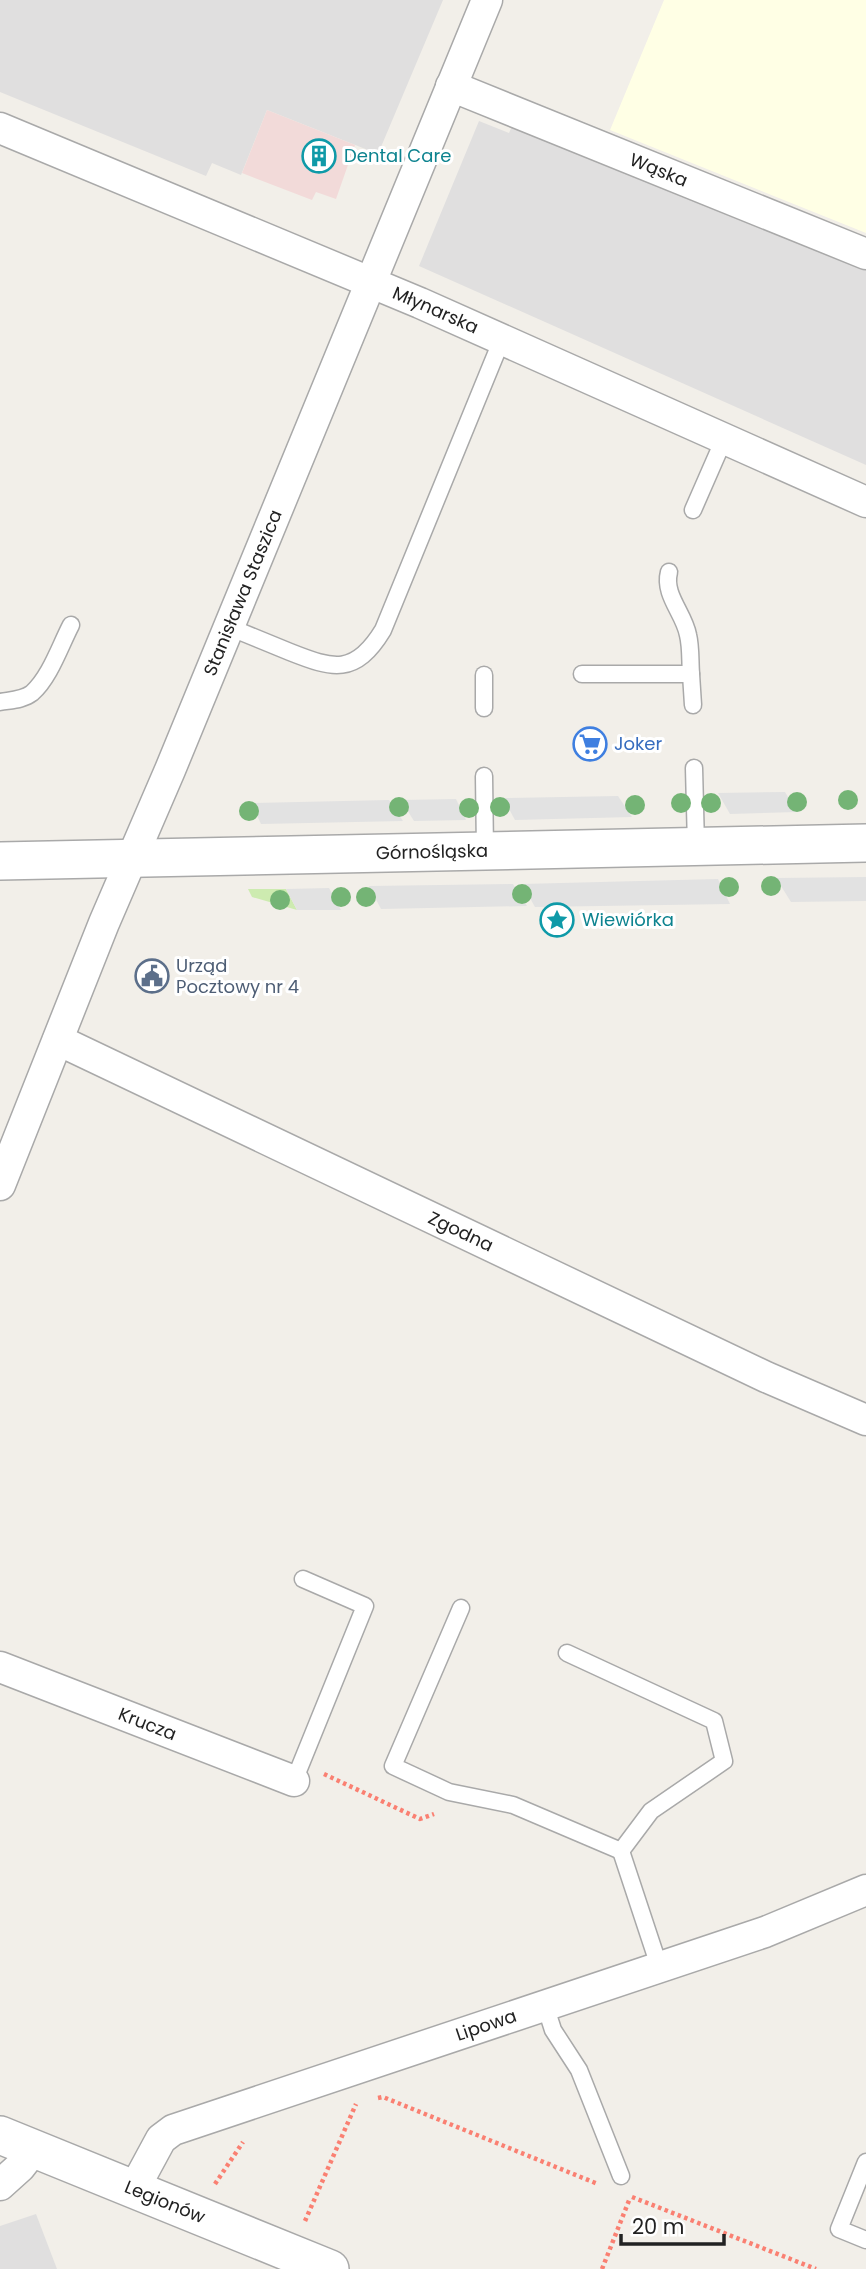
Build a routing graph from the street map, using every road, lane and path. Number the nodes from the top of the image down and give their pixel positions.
1 (487, 0) edge
2 (452, 86) junction
3 (0, 128) edge
4 (866, 254) edge
5 (371, 282) junction
6 (502, 339) junction
7 (724, 439) junction
8 (866, 502) edge
9 (694, 510) dead end
10 (668, 572) dead end
11 (71, 625) dead end
12 (229, 627) junction
13 (582, 674) dead end
14 (691, 674) junction
15 (484, 675) dead end
16 (0, 702) edge
17 (693, 705) dead end
18 (484, 708) dead end
19 (694, 768) dead end
20 (484, 776) dead end
21 (866, 843) edge
22 (696, 846) junction
23 (485, 851) junction
24 (132, 858) junction
25 (0, 861) edge
26 (58, 1040) junction
27 (0, 1185) edge
28 (866, 1420) edge
29 (303, 1579) dead end
30 (461, 1608) dead end
31 (567, 1653) dead end
32 (0, 1667) edge
33 (297, 1772) junction
34 (479, 1798) junction
35 (621, 1850) junction
36 (866, 1890) edge
37 (659, 1966) junction
38 (545, 2005) junction
39 (370, 2100) dead end
40 (346, 2102) dead end
41 (0, 2135) edge
42 (243, 2141) dead end
43 (34, 2149) junction
44 (866, 2162) edge
45 (621, 2176) joint
46 (0, 2185) edge
47 (215, 2185) dead end
48 (605, 2187) dead end
49 (134, 2189) junction
50 (630, 2197) junction
51 (304, 2221) dead end
52 (866, 2240) edge
53 (330, 2269) edge
54 (602, 2269) edge
55 (816, 2269) edge

1 - 2 street, Stanisława Staszica
2 - 4 street, Wąska
2 - 5 street, Stanisława Staszica
3 - 5 street, Młynarska
5 - 6 street, Młynarska
5 - 12 street, Stanisława Staszica
6 - 7 street, Młynarska
6 - 12 lane
7 - 8 street, Młynarska
7 - 9 lane
10 - 14 lane
11 - 16 lane
12 - 24 street, Stanisława Staszica
13 - 14 lane
14 - 17 lane
15 - 18 lane
19 - 22 lane
20 - 23 lane
21 - 22 street, Górnośląska
22 - 23 street, Górnośląska
23 - 24 street, Górnośląska
24 - 25 street, Górnośląska
24 - 26 street, Stanisława Staszica
26 - 27 street, Stanisława Staszica
26 - 28 street, Zgodna
29 - 33 lane
30 - 34 lane
31 - 35 lane
32 - 33 street, Krucza
33 - 34 path
34 - 35 lane
35 - 37 lane
36 - 37 street, Lipowa
37 - 38 street, Lipowa
38 - 45 lane
38 - 49 street, Lipowa
39 - 48 path
40 - 51 path
41 - 43 street, Legionów
42 - 47 path
43 - 46 street
43 - 49 street, Legionów
44 - 52 lane
45 - 50 path
49 - 53 street, Legionów
50 - 54 path
50 - 55 path

